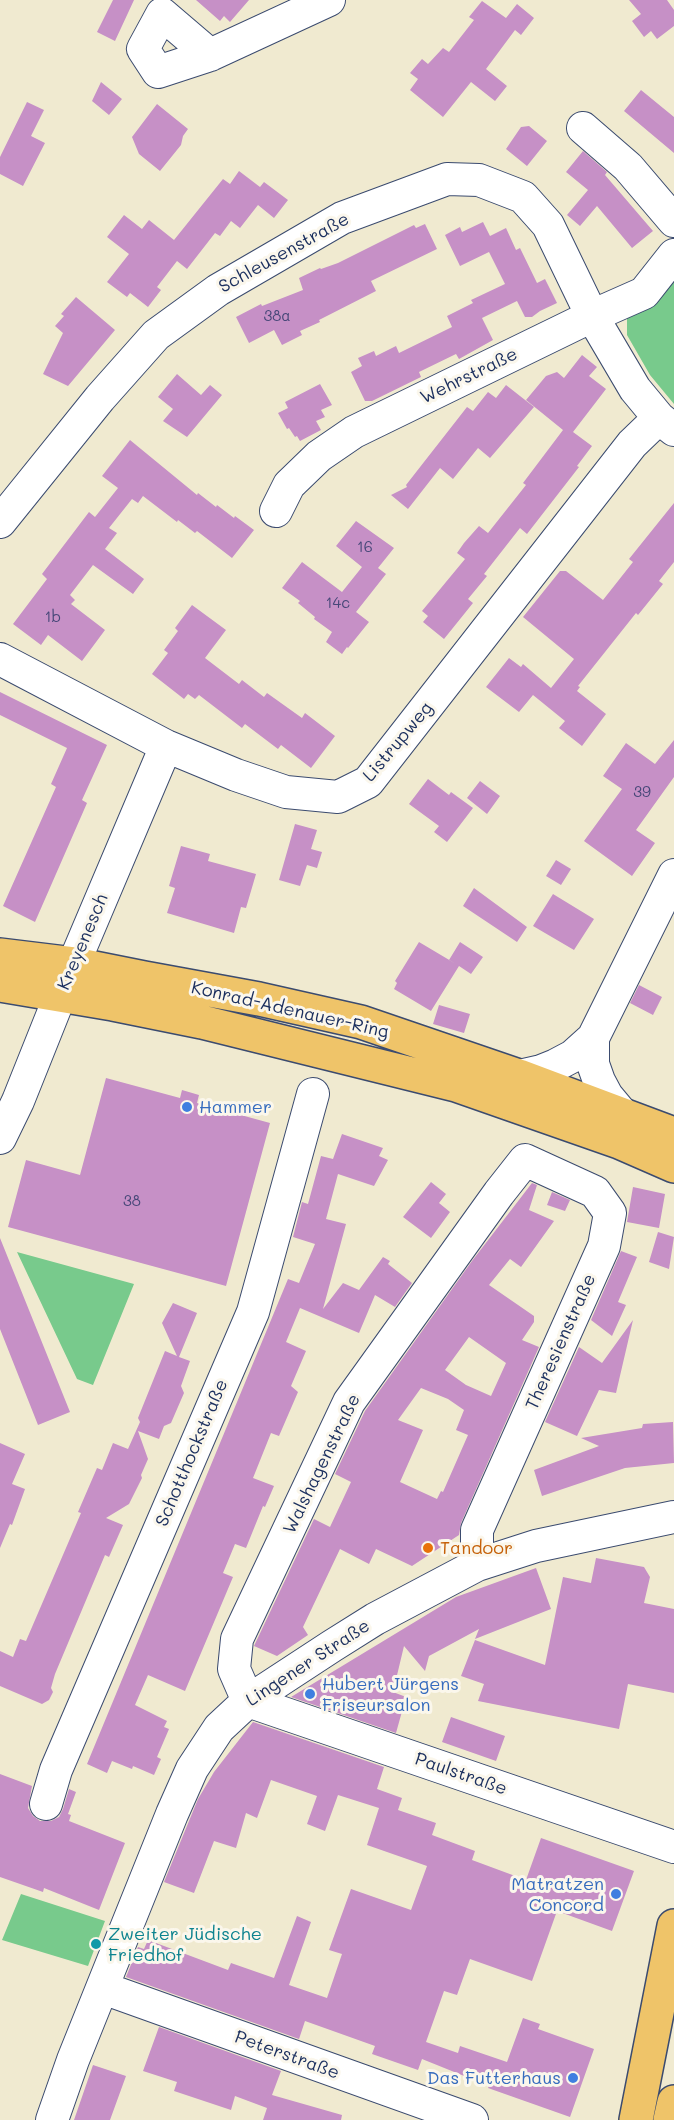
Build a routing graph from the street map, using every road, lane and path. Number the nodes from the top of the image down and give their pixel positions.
1 (328, 0) edge
2 (210, 55) dead end
3 (583, 128) dead end
4 (674, 221) edge
5 (674, 255) edge
6 (592, 316) junction
7 (666, 424) edge
8 (276, 511) dead end
9 (0, 522) edge
10 (0, 659) edge
11 (166, 746) junction
12 (674, 875) edge
13 (0, 954) edge
14 (74, 964) junction
15 (0, 985) edge
16 (60, 996) junction
17 (593, 1038) junction
18 (519, 1076) junction
19 (313, 1094) dead end
20 (622, 1114) junction
21 (674, 1134) edge
22 (0, 1138) edge
23 (525, 1160) joint
24 (674, 1166) edge
25 (672, 1519) edge
26 (477, 1565) junction
27 (248, 1701) junction
28 (46, 1804) dead end
29 (674, 1846) edge
30 (674, 1926) edge
31 (103, 1988) junction
32 (674, 2102) edge
33 (52, 2120) edge
34 (472, 2120) edge
35 (636, 2120) edge
36 (670, 2120) edge

1 - 2 street
3 - 4 street
5 - 6 street, Wehrstraße
6 - 7 street, Schleusenstraße
6 - 8 street, Wehrstraße
6 - 9 street, Schleusenstraße
7 - 11 street, Listrupweg
10 - 11 street, Listrupweg
11 - 14 street, Kreyenesch
12 - 17 street
13 - 14 main road, Konrad-Adenauer-Ring
14 - 16 street, Kreyenesch
14 - 18 main road, Konrad-Adenauer-Ring
15 - 16 main road, Konrad-Adenauer-Ring
16 - 22 street, Kreyenesch
16 - 24 main road, Konrad-Adenauer-Ring
17 - 18 street
17 - 20 street
18 - 20 main road, Konrad-Adenauer-Ring
19 - 28 street, Schotthockstraße
20 - 21 main road, Konrad-Adenauer-Ring
23 - 26 street, Theresienstraße
23 - 27 street, Walshagenstraße
25 - 26 street, Lingener Straße
26 - 27 street, Lingener Straße
27 - 29 street, Paulstraße
27 - 31 street, Lingener Straße
30 - 35 main road
31 - 33 street, Lingener Straße
31 - 34 street, Peterstraße
32 - 36 main road

